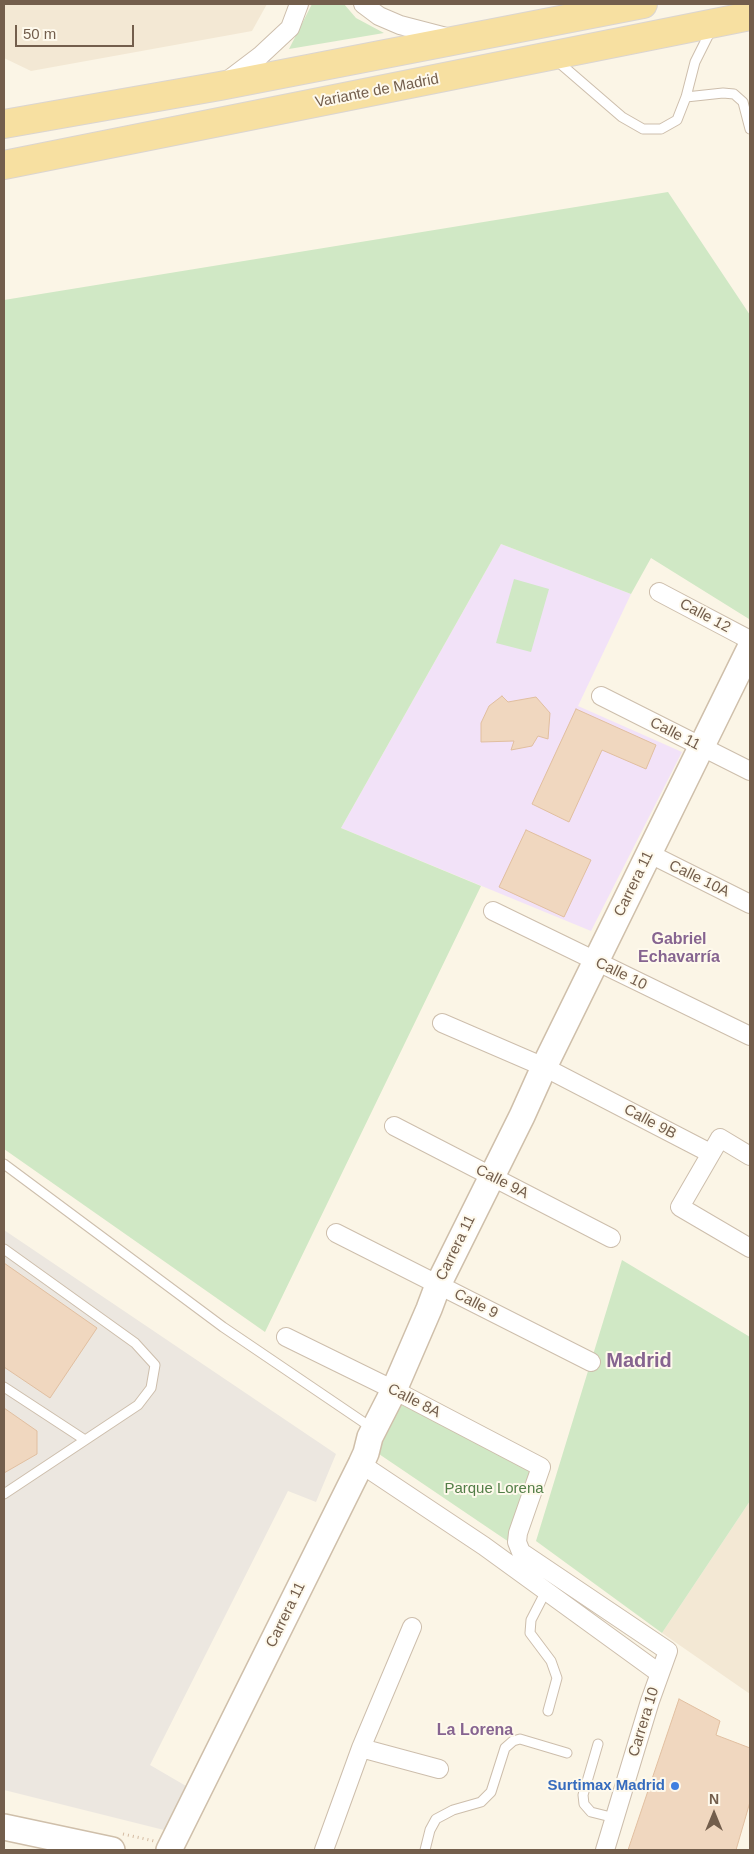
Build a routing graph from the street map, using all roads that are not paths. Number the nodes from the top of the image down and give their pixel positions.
1 (299, 4) edge
2 (363, 4) edge
3 (643, 4) edge
4 (750, 16) edge
5 (714, 23) junction
6 (458, 40) junction
7 (552, 56) junction
8 (220, 86) junction
9 (686, 97) junction
10 (4, 124) edge
11 (750, 129) edge
12 (4, 165) edge
13 (659, 592) dead end
14 (750, 640) edge
15 (750, 648) edge
16 (601, 696) dead end
17 (701, 747) junction
18 (750, 771) edge
19 (648, 853) junction
20 (750, 904) edge
21 (493, 911) dead end
22 (596, 962) junction
23 (442, 1023) dead end
24 (750, 1036) edge
25 (544, 1067) junction
26 (394, 1126) dead end
27 (710, 1153) junction
28 (750, 1156) edge
29 (4, 1164) edge
30 (491, 1176) junction
31 (336, 1233) dead end
32 (611, 1238) dead end
33 (750, 1248) edge
34 (4, 1249) edge
35 (438, 1285) junction
36 (286, 1338) dead end
37 (591, 1362) dead end
38 (4, 1387) edge
39 (394, 1390) junction
40 (374, 1429) junction
41 (85, 1440) junction
42 (361, 1464) junction
43 (4, 1494) edge
44 (546, 1591) junction
45 (412, 1627) dead end
46 (668, 1651) joint
47 (659, 1673) junction
48 (548, 1711) dead end
49 (598, 1744) dead end
50 (361, 1748) junction
51 (567, 1753) dead end
52 (439, 1769) dead end
53 (615, 1818) junction
54 (4, 1827) edge
55 (112, 1850) edge
56 (169, 1850) edge
57 (324, 1850) edge
58 (425, 1850) edge
59 (605, 1850) edge

1 - 8 street
2 - 6 street
3 - 6 main road
4 - 5 main road, Variante de Madrid
5 - 7 main road, Variante de Madrid
5 - 9 lane
6 - 8 main road
7 - 9 lane
7 - 12 main road, Variante de Madrid
8 - 10 main road
9 - 11 lane
13 - 14 street, Calle 12
15 - 17 street, Carrera 11
16 - 17 street, Calle 11
17 - 18 street, Calle 11
17 - 19 street, Carrera 11
19 - 20 street, Calle 10A
19 - 22 street, Carrera 11
21 - 22 street, Calle 10
22 - 24 street, Calle 10
22 - 25 street, Carrera 11
23 - 25 street, Calle 9B
25 - 27 street, Calle 9B
25 - 30 street, Carrera 11
26 - 30 street, Calle 9A
27 - 28 street
27 - 33 street
29 - 40 lane
30 - 32 street, Calle 9A
30 - 35 street, Carrera 11
31 - 35 street, Calle 9
34 - 41 lane
35 - 37 street, Calle 9
35 - 39 street, Carrera 11
36 - 39 street, Calle 8A
38 - 41 lane
39 - 40 street, Carrera 11
39 - 46 street, Calle 8A
40 - 42 street, Carrera 11
41 - 43 lane
42 - 44 street
42 - 56 street, Carrera 11
44 - 47 street
44 - 48 lane
45 - 50 street
46 - 47 street, Carrera 10
47 - 53 street, Carrera 10
49 - 53 lane
50 - 52 street
50 - 57 street
51 - 58 lane
53 - 59 street, Carrera 10
54 - 55 street

